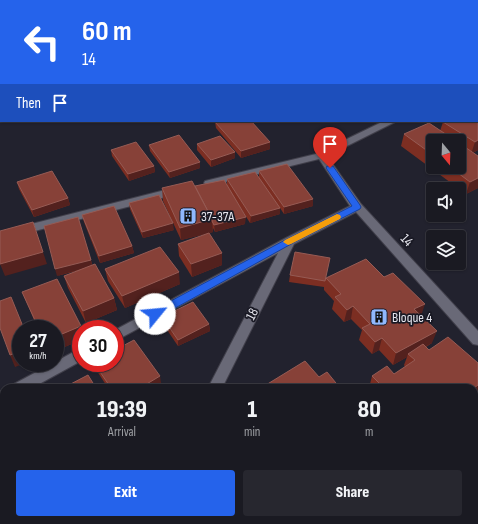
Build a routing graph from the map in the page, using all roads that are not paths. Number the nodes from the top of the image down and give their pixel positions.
1 (390, 122) edge
2 (321, 155) junction
3 (357, 207) junction
4 (0, 236) edge
5 (290, 241) junction
6 (124, 331) edge
7 (478, 340) edge
8 (72, 359) edge
9 (26, 384) edge
10 (217, 384) edge

1 - 2 street
2 - 3 street, 14
2 - 4 street
3 - 5 street
3 - 7 street, 14
5 - 6 street
5 - 10 street, 18
8 - 9 street

